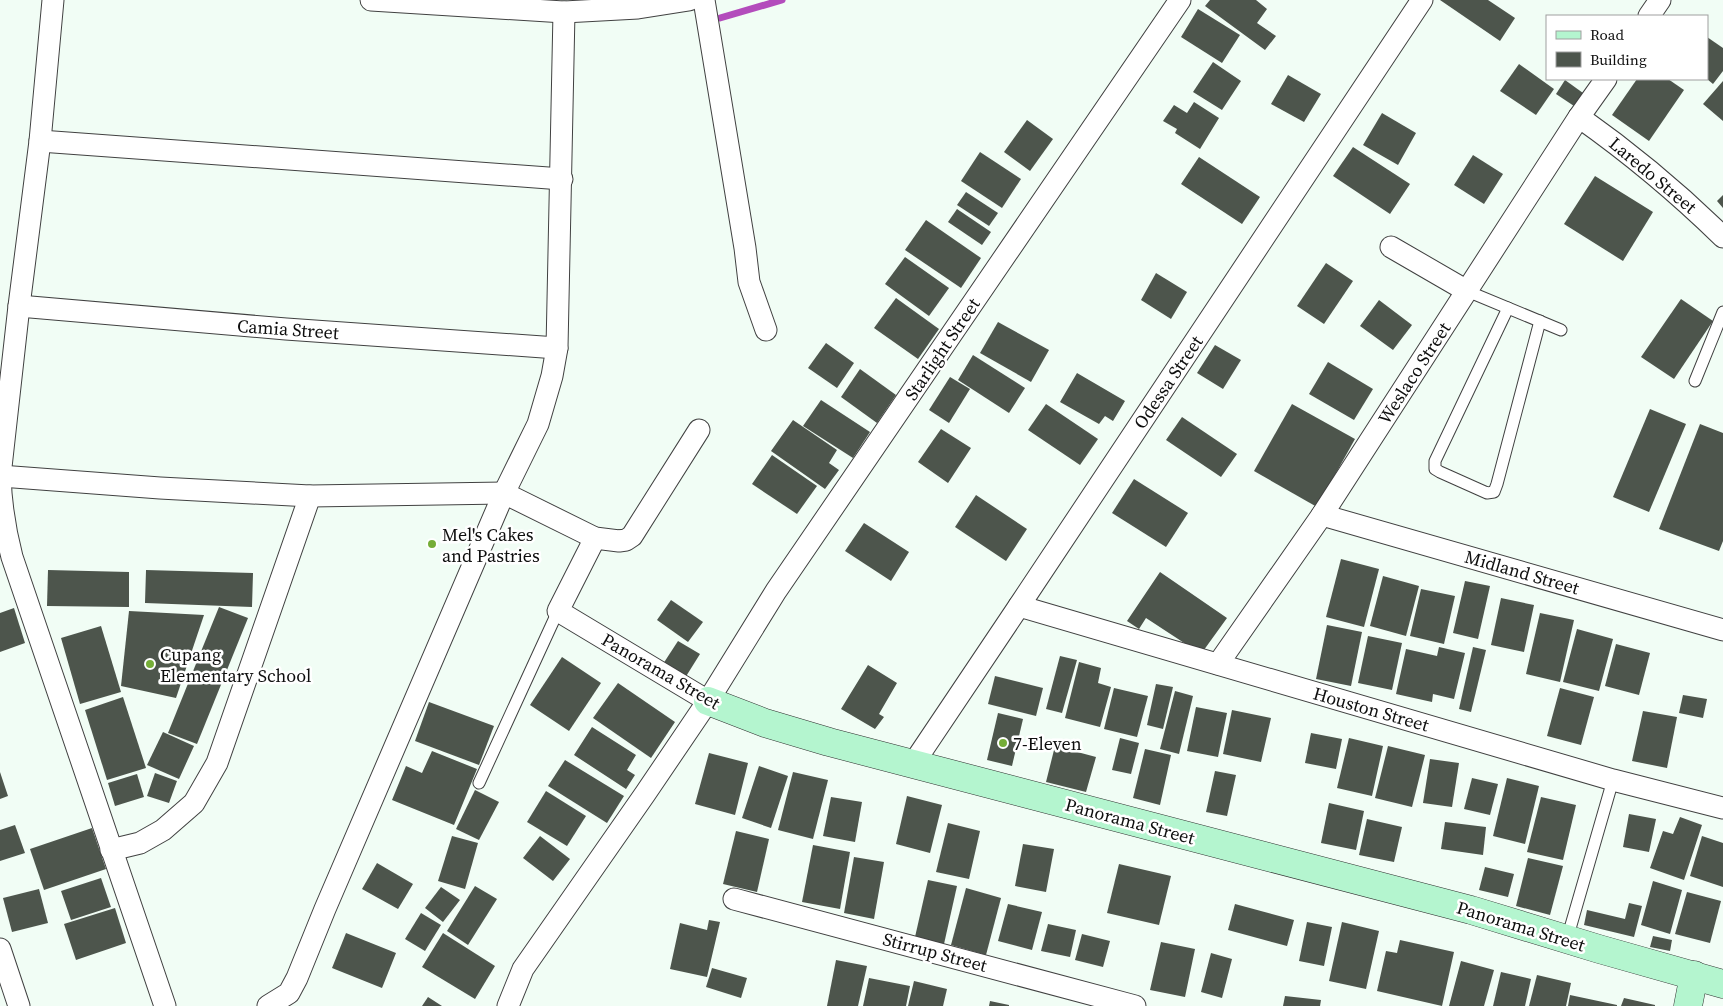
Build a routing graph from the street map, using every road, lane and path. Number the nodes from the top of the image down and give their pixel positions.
1 (53, 0) edge
2 (371, 0) edge
3 (688, 0) edge
4 (704, 0) edge
5 (1180, 0) edge
6 (1422, 0) edge
7 (1660, 0) edge
8 (564, 12) junction
9 (1650, 15) edge
10 (1605, 80) edge
11 (1579, 117) junction
12 (40, 141) junction
13 (562, 179) junction
14 (1723, 237) edge
15 (1391, 247) dead end
16 (1467, 291) junction
17 (19, 306) junction
18 (1508, 308) junction
19 (1723, 312) edge
20 (1540, 321) junction
21 (766, 330) dead end
22 (1561, 330) dead end
23 (557, 348) junction
24 (1695, 381) dead end
25 (699, 430) dead end
26 (0, 476) edge
27 (504, 492) junction
28 (310, 496) junction
29 (1322, 515) junction
30 (595, 538) junction
31 (1019, 606) junction
32 (558, 611) junction
33 (1723, 630) edge
34 (1218, 664) junction
35 (708, 701) junction
36 (913, 764) junction
37 (1613, 780) junction
38 (479, 783) dead end
39 (1723, 808) edge
40 (111, 850) junction
41 (734, 899) dead end
42 (1567, 939) junction
43 (2, 961) edge
44 (1694, 975) junction
45 (1723, 984) edge
46 (19, 1006) edge
47 (165, 1006) edge
48 (268, 1006) edge
49 (508, 1006) edge
50 (1135, 1006) edge
51 (1688, 1006) edge

1 - 12 street
2 - 8 street
3 - 8 street
4 - 21 street
5 - 35 street, Starlight Street
6 - 31 street, Odessa Street
7 - 9 street
8 - 13 street
10 - 11 street, Weslaco Street
11 - 14 street, Laredo Street
11 - 16 street, Weslaco Street
12 - 13 street
12 - 17 street
13 - 23 street
15 - 16 street
16 - 18 lane
16 - 29 street, Weslaco Street
17 - 23 street, Camia Street
17 - 26 street
18 - 20 lane
18 - 20 lane
19 - 24 lane
20 - 22 lane
23 - 27 street
25 - 30 street
26 - 28 street
26 - 40 street
27 - 28 street
27 - 30 street
27 - 48 street
28 - 40 street
29 - 33 street, Midland Street
29 - 34 street, Weslaco Street
30 - 32 street
31 - 34 street, Houston Street
31 - 36 street, Odessa Street
32 - 35 street, Panorama Street
32 - 38 lane
34 - 37 street, Houston Street
35 - 36 street, Panorama Street
35 - 49 street, Starlight Street
36 - 42 street, Panorama Street
37 - 39 street, Houston Street
37 - 42 lane
40 - 47 street
41 - 50 street, Stirrup Street
42 - 44 street, Panorama Street
43 - 46 street
44 - 45 street, Panorama Street
44 - 51 street

